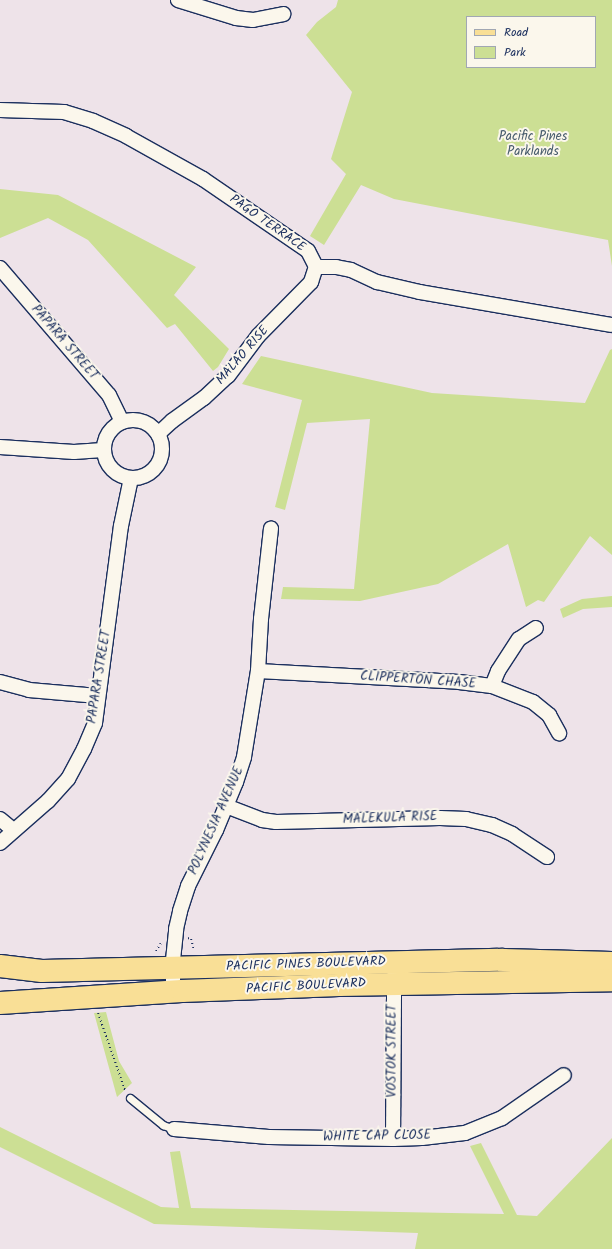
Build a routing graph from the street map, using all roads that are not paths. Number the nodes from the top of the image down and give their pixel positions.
1 (178, 0) edge
2 (284, 14) dead end
3 (0, 110) edge
4 (316, 267) junction
5 (0, 268) edge
6 (611, 325) dead end
7 (122, 422) junction
8 (158, 434) junction
9 (0, 447) edge
10 (103, 450) junction
11 (131, 478) junction
12 (271, 529) dead end
13 (536, 628) dead end
14 (258, 671) junction
15 (0, 682) edge
16 (492, 686) junction
17 (98, 696) junction
18 (559, 733) dead end
19 (226, 806) junction
20 (0, 819) edge
21 (13, 830) junction
22 (0, 843) edge
23 (548, 857) dead end
24 (394, 962) junction
25 (612, 963) edge
26 (0, 966) edge
27 (173, 969) junction
28 (612, 980) edge
29 (394, 983) junction
30 (173, 992) junction
31 (0, 1003) edge
32 (564, 1075) dead end
33 (130, 1098) road end
34 (174, 1129) joint
35 (393, 1139) junction

1 - 2 street
3 - 4 street, PAGO TERRACE
4 - 6 street
4 - 8 street, MALAO RISE
5 - 7 street, PAPARA STREET
7 - 8 street
7 - 10 street
8 - 11 street
9 - 10 street
10 - 11 street
11 - 17 street, PAPARA STREET
12 - 14 street, POLYNESIA AVENUE
13 - 16 street
14 - 16 street, CLIPPERTON CHASE
14 - 19 street, POLYNESIA AVENUE
15 - 17 street
16 - 18 street, CLIPPERTON CHASE
17 - 21 street, PAPARA STREET
19 - 23 street, MALEKULA RISE
19 - 27 street, POLYNESIA AVENUE
20 - 21 street
21 - 22 street, PAPARA STREET
24 - 25 main road, PACIFIC PINES BOULEVARD
24 - 27 main road, PACIFIC PINES BOULEVARD
24 - 29 street, VOSTOK STREET
26 - 27 main road, PACIFIC PINES BOULEVARD
27 - 30 street, POLYNESIA AVENUE
28 - 29 main road, PACIFIC BOULEVARD
29 - 30 main road, PACIFIC BOULEVARD
29 - 35 street, VOSTOK STREET
30 - 31 main road, PACIFIC BOULEVARD
32 - 35 street, WHITE CAP CLOSE
33 - 34 lane
34 - 35 street, WHITE CAP CLOSE

